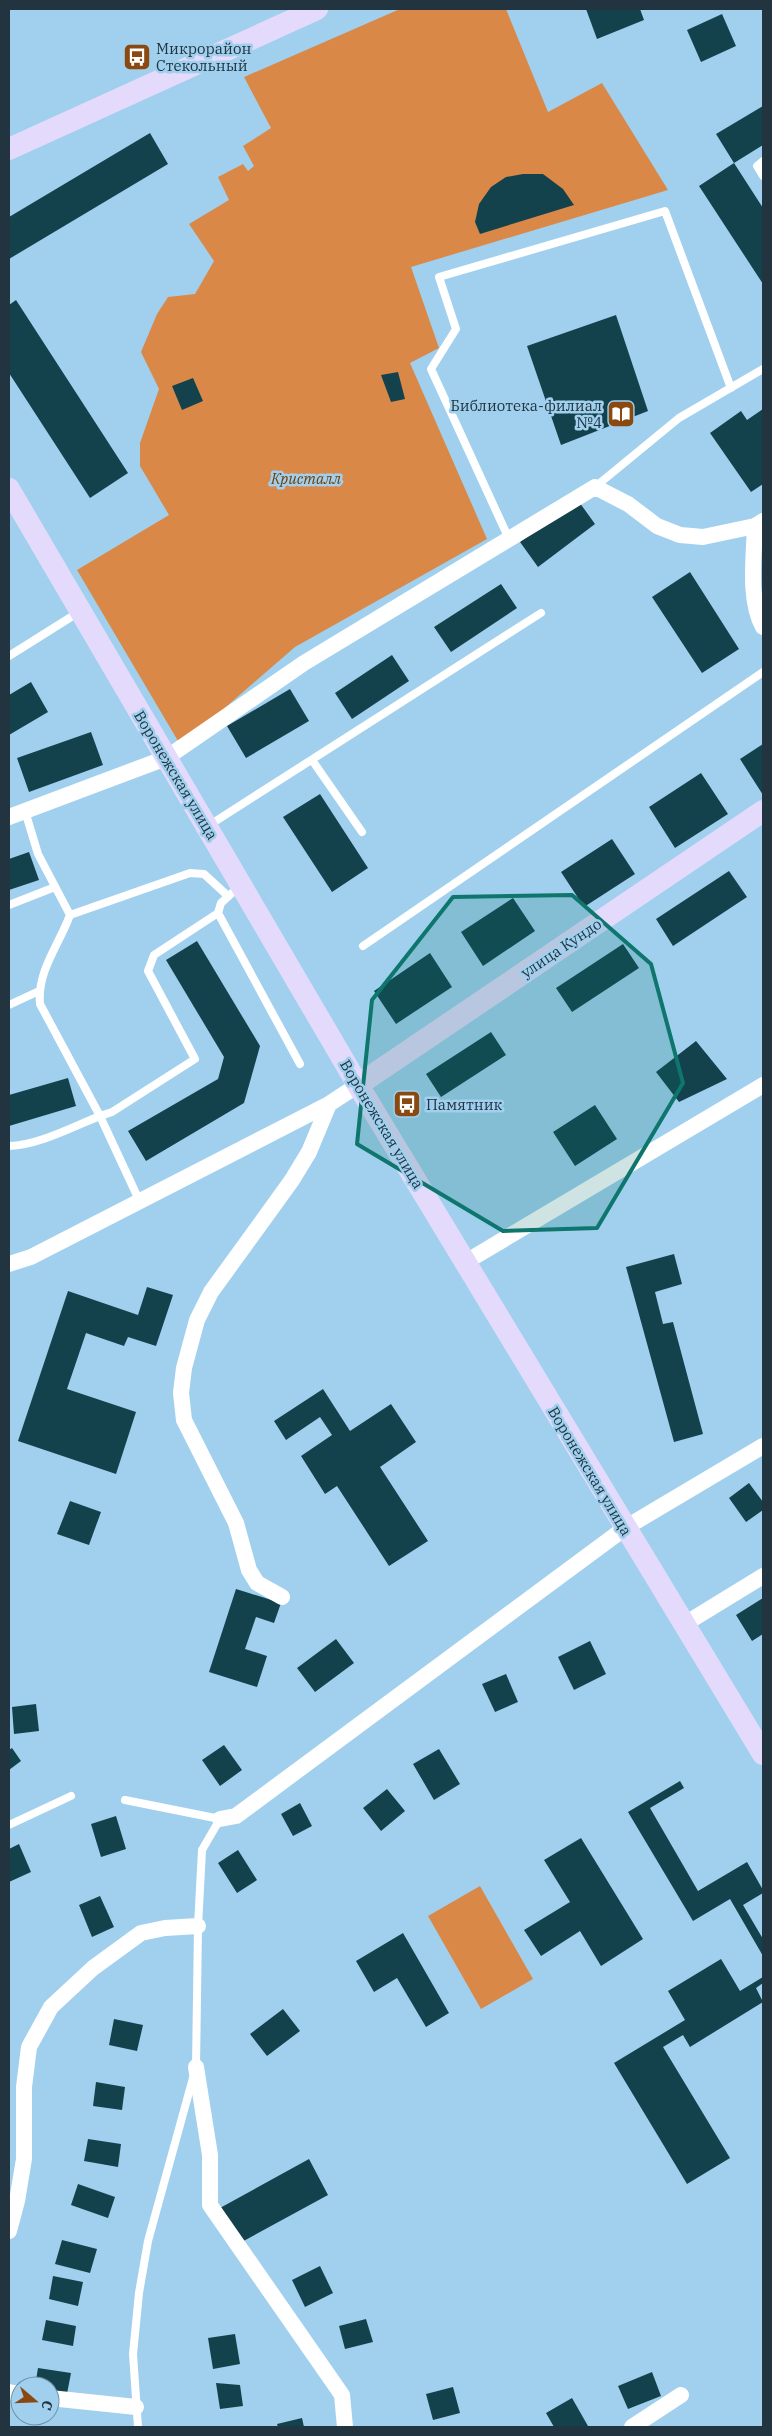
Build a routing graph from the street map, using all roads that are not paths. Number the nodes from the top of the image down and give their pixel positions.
1 (316, 9) edge
2 (9, 149) edge
3 (763, 161) edge
4 (763, 176) edge
5 (763, 369) edge
6 (731, 388) junction
7 (595, 487) junction
8 (9, 489) edge
9 (759, 524) edge
10 (509, 539) junction
11 (79, 612) junction
12 (541, 613) dead end
13 (763, 627) edge
14 (9, 656) edge
15 (763, 672) edge
16 (166, 758) junction
17 (312, 760) junction
18 (25, 811) junction
19 (763, 811) edge
20 (9, 817) edge
21 (206, 828) junction
22 (362, 832) dead end
23 (55, 887) junction
24 (234, 891) junction
25 (9, 905) edge
26 (218, 913) junction
27 (70, 915) junction
28 (363, 946) dead end
29 (39, 991) junction
30 (9, 1005) edge
31 (300, 1064) dead end
32 (358, 1085) junction
33 (763, 1085) edge
34 (329, 1104) junction
35 (100, 1116) junction
36 (9, 1146) edge
37 (139, 1200) junction
38 (464, 1263) junction
39 (9, 1264) edge
40 (763, 1446) edge
41 (625, 1528) junction
42 (763, 1576) edge
43 (282, 1598) dead end
44 (684, 1625) junction
45 (763, 1754) edge
46 (71, 1796) dead end
47 (124, 1800) dead end
48 (220, 1819) junction
49 (9, 1825) edge
50 (198, 1926) junction
51 (196, 2067) junction
52 (9, 2231) edge
53 (681, 2395) dead end
54 (60, 2399) edge
55 (136, 2407) junction
56 (138, 2427) edge
57 (345, 2427) edge
58 (632, 2427) edge

1 - 2 street
3 - 4 lane
5 - 6 lane
6 - 7 lane
6 - 10 lane
7 - 9 street
7 - 10 street
8 - 11 street, Воронежская улица
9 - 13 street
10 - 16 street
11 - 14 lane
11 - 16 street, Воронежская улица
12 - 17 lane
15 - 28 lane
16 - 18 street
16 - 21 street, Воронежская улица
17 - 21 lane
17 - 22 lane
18 - 20 street
18 - 23 lane
19 - 32 street, улица Кундо
21 - 24 street, Воронежская улица
23 - 25 lane
23 - 27 lane
24 - 26 lane
24 - 27 lane
24 - 32 street, Воронежская улица
26 - 31 lane
26 - 35 lane
27 - 29 lane
29 - 30 lane
29 - 35 lane
32 - 34 street
32 - 38 street, Воронежская улица
33 - 38 street
34 - 37 street
34 - 43 street
35 - 36 lane
35 - 37 lane
37 - 39 street
38 - 41 street, Воронежская улица
40 - 41 street
41 - 44 street, Воронежская улица
41 - 48 street
42 - 44 street
44 - 45 street, Воронежская улица
46 - 49 lane
47 - 48 lane
48 - 50 lane
50 - 51 lane
50 - 52 street
51 - 55 lane
51 - 57 street
53 - 58 street
54 - 55 street
55 - 56 lane

